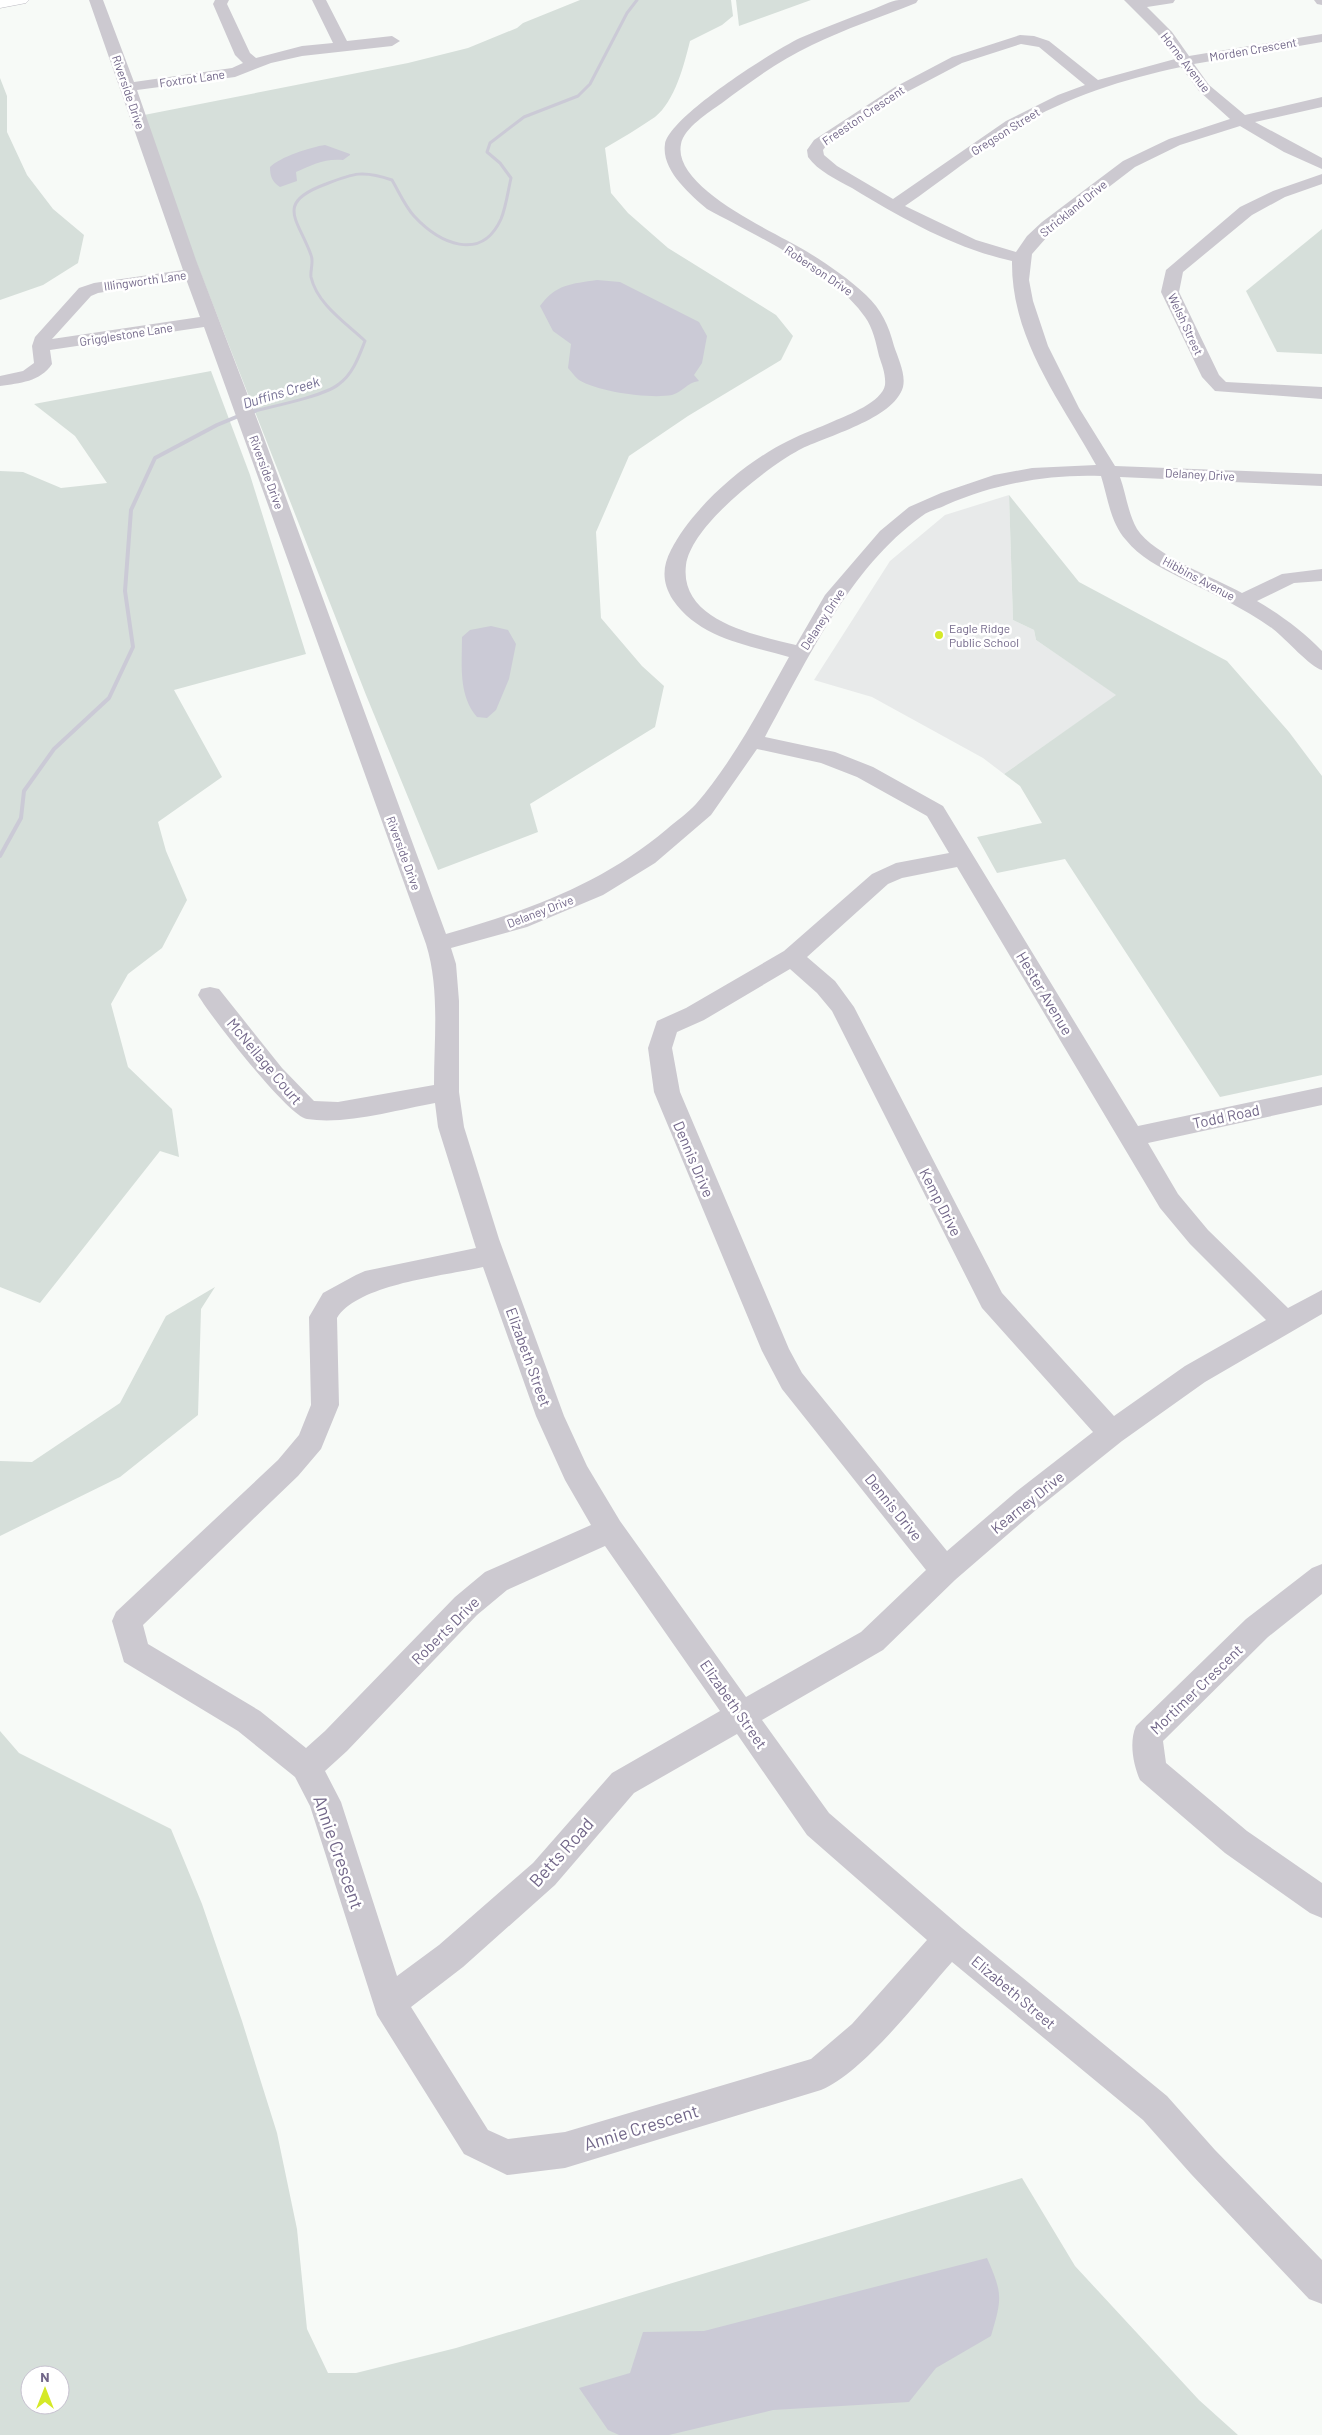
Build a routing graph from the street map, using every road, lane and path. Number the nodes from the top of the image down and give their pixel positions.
1 (21, 0) edge
2 (96, 0) edge
3 (222, 0) edge
4 (318, 0) edge
5 (911, 0) edge
6 (1168, 0) edge
7 (1133, 2) edge
8 (0, 3) edge
9 (1322, 38) edge
10 (392, 41) dead end
11 (342, 46) junction
12 (1185, 62) junction
13 (255, 65) junction
14 (1096, 86) junction
15 (128, 87) junction
16 (1322, 102) edge
17 (1241, 120) junction
18 (1322, 164) edge
19 (1322, 179) edge
20 (894, 206) junction
21 (1021, 258) junction
22 (194, 273) junction
23 (212, 321) junction
24 (41, 346) junction
25 (0, 381) edge
26 (1322, 393) edge
27 (1108, 470) junction
28 (1322, 480) edge
29 (1322, 576) edge
30 (1243, 601) junction
31 (800, 653) junction
32 (1322, 664) edge
33 (752, 742) junction
34 (963, 858) junction
35 (438, 944) junction
36 (792, 957) junction
37 (210, 995) dead end
38 (446, 1092) junction
39 (1322, 1096) edge
40 (1131, 1137) junction
41 (492, 1255) junction
42 (1322, 1301) edge
43 (1285, 1322) junction
44 (1112, 1433) junction
45 (610, 1530) junction
46 (945, 1571) junction
47 (1322, 1577) edge
48 (742, 1715) junction
49 (306, 1767) junction
50 (1322, 1902) edge
51 (950, 1939) junction
52 (389, 2003) junction
53 (1322, 2286) edge

1 - 8 main road
2 - 15 street, Riverside Drive
3 - 13 street
4 - 11 street
5 - 31 street, Roberson Drive
6 - 7 street
7 - 12 street, Horne Avenue
9 - 12 street, Morden Crescent
10 - 11 street
11 - 13 street, Foxtrot Lane
12 - 14 street, Gregson Street
12 - 17 street, Horne Avenue
13 - 15 street, Foxtrot Lane
14 - 20 street, Gregson Street
14 - 20 street, Freeston Crescent
15 - 22 street, Riverside Drive
16 - 17 street, Strickland Drive
17 - 18 street, Horne Avenue
17 - 21 street, Strickland Drive
19 - 26 street, Welsh Street
20 - 21 street, Freeston Crescent
21 - 27 street
22 - 23 street, Riverside Drive
22 - 24 street, Illingworth Lane
23 - 24 street, Grigglestone Lane
23 - 35 street, Riverside Drive
24 - 25 street, Illingworth Lane
27 - 28 street, Delaney Drive
27 - 30 street, Hibbins Avenue
27 - 31 street, Delaney Drive
29 - 30 street
30 - 32 street, Hibbins Avenue
31 - 33 street, Delaney Drive
33 - 34 street, Hester Avenue
33 - 35 street, Delaney Drive
34 - 36 street, Dennis Drive
34 - 40 street, Hester Avenue
35 - 38 street, Elizabeth Street
36 - 44 street, Kemp Drive
36 - 46 street, Dennis Drive
37 - 38 street, McNeilage Court
38 - 41 street, Elizabeth Street
39 - 40 street, Todd Road
40 - 43 street, Hester Avenue
41 - 45 street, Elizabeth Street
41 - 49 street, Annie Crescent
42 - 43 street, Kearney Drive
43 - 44 street, Kearney Drive
44 - 46 street, Kearney Drive
45 - 48 street, Elizabeth Street
45 - 49 street, Roberts Drive
46 - 48 street, Kearney Drive
47 - 50 street, Mortimer Crescent
48 - 51 street, Elizabeth Street
48 - 52 street, Betts Road
49 - 52 street, Annie Crescent
51 - 52 street, Annie Crescent
51 - 53 street, Elizabeth Street

